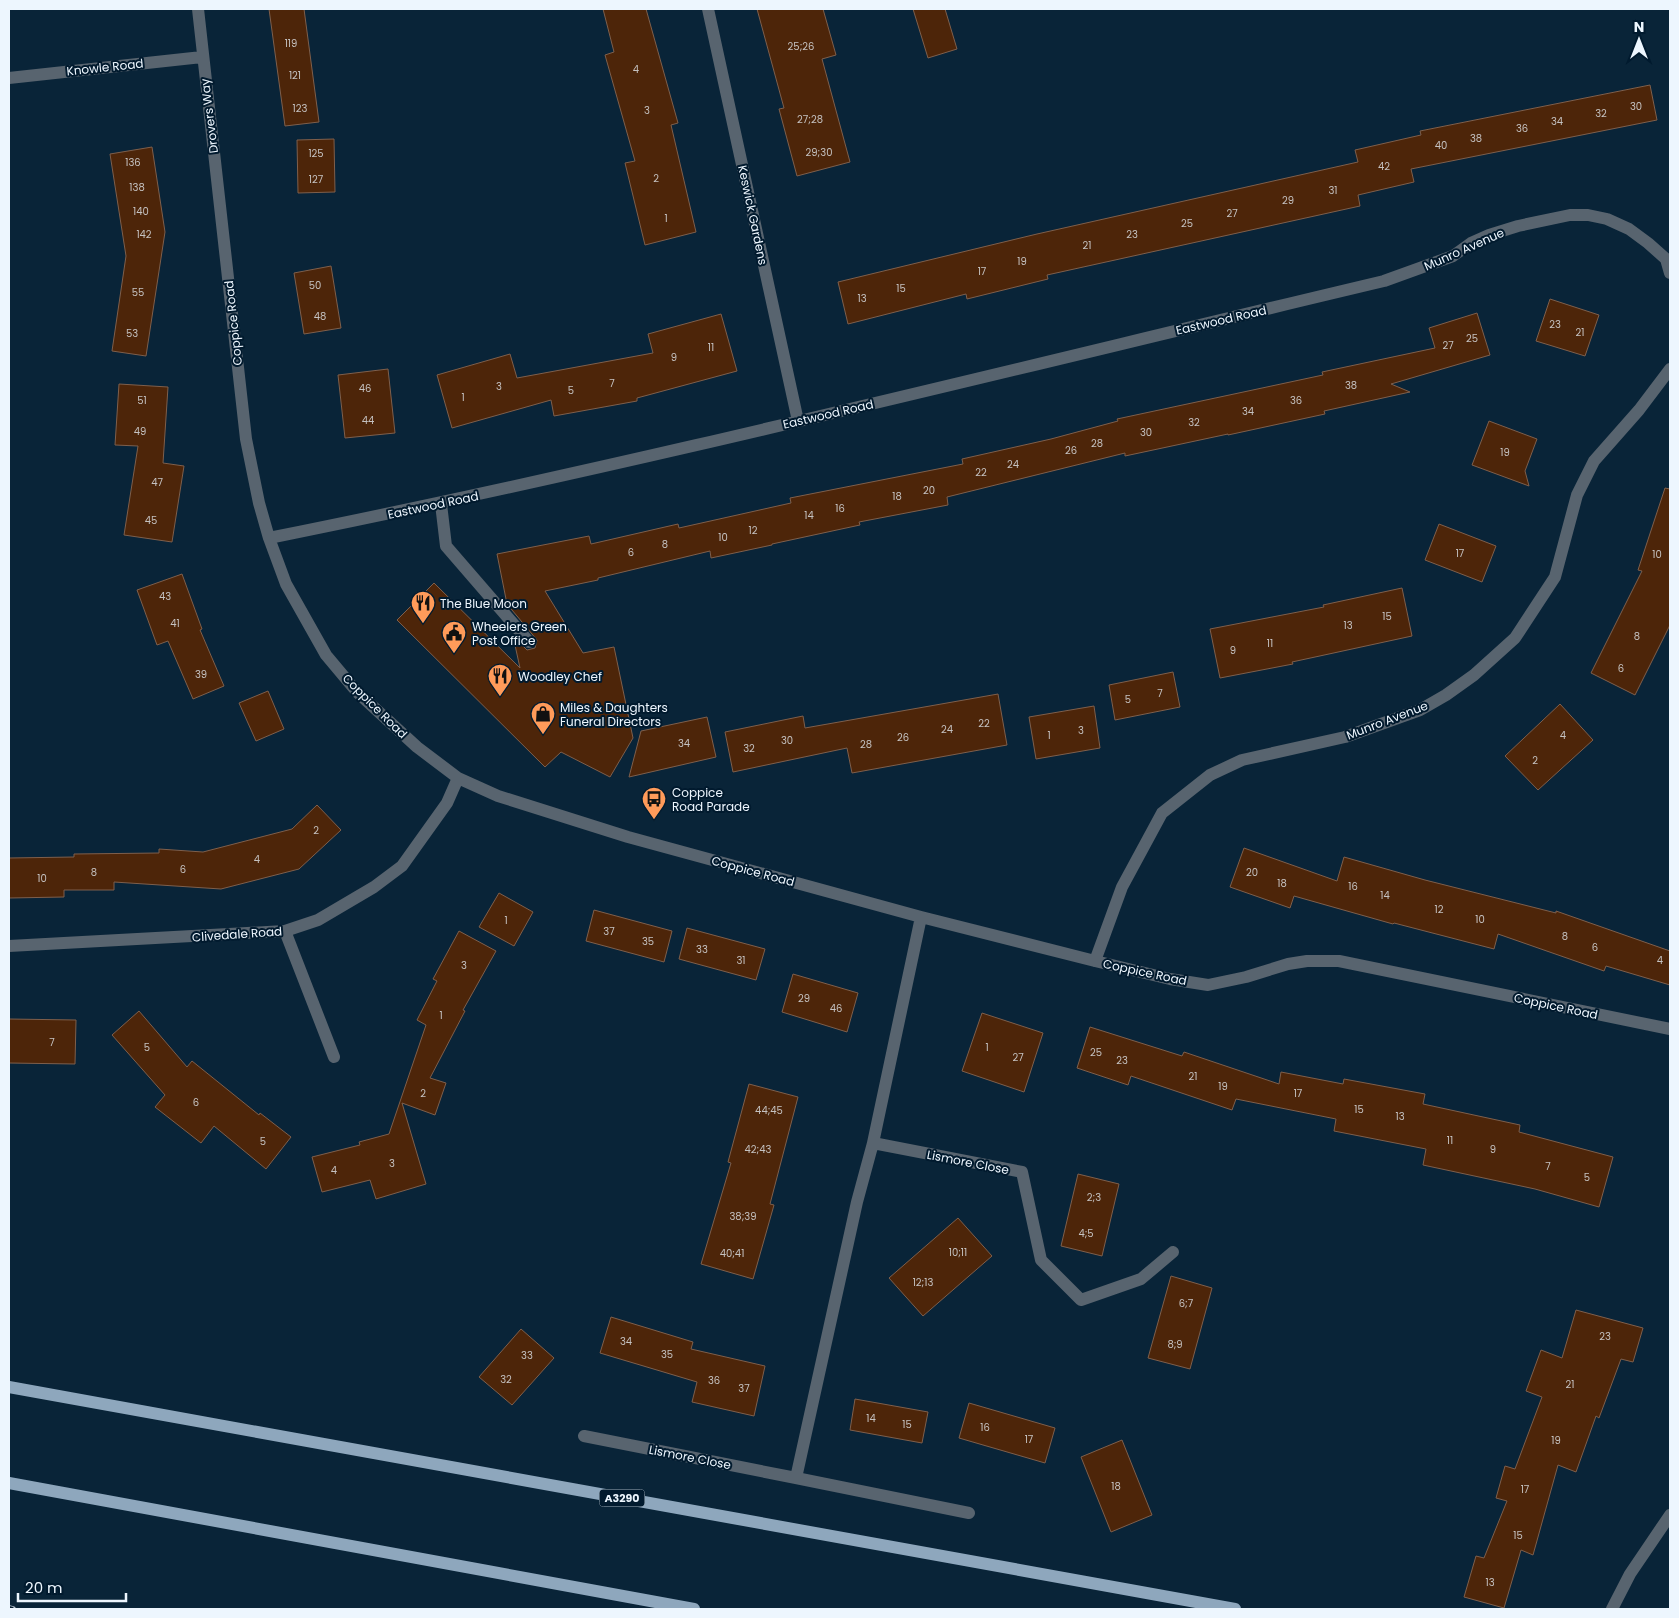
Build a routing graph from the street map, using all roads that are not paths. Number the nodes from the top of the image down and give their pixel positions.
1 (198, 9) edge
2 (708, 9) edge
3 (202, 57) junction
4 (9, 78) edge
5 (222, 222) joint
6 (1670, 273) edge
7 (1384, 281) joint
8 (1670, 369) edge
9 (798, 421) junction
10 (441, 504) junction
11 (269, 538) junction
12 (529, 642) dead end
13 (458, 778) junction
14 (921, 916) junction
15 (285, 931) junction
16 (9, 946) edge
17 (1095, 961) junction
18 (1670, 1029) edge
19 (334, 1057) dead end
20 (873, 1143) junction
21 (1173, 1252) dead end
22 (9, 1387) edge
23 (584, 1436) dead end
24 (796, 1478) junction
25 (9, 1483) edge
26 (969, 1513) dead end
27 (1670, 1514) edge
28 (694, 1609) edge
29 (1235, 1609) edge
30 (1612, 1609) edge

1 - 3 street, Drovers Way
2 - 9 street, Keswick Gardens
3 - 4 street, Knowle Road
3 - 5 street, Drovers Way
5 - 11 street, Coppice Road
6 - 7 street, Munro Avenue
7 - 9 street, Eastwood Road
8 - 17 street, Munro Avenue
9 - 10 street, Eastwood Road
10 - 11 street, Eastwood Road
10 - 12 street
11 - 13 street, Coppice Road
13 - 14 street, Coppice Road
13 - 15 street, Clivedale Road
14 - 17 street, Coppice Road
14 - 20 street
15 - 16 street, Clivedale Road
15 - 19 street
17 - 18 street, Coppice Road
20 - 21 street, Lismore Close
20 - 24 street
22 - 29 main road, A3290
23 - 24 street, Lismore Close
24 - 26 street, Lismore Close
25 - 28 main road
27 - 30 street

